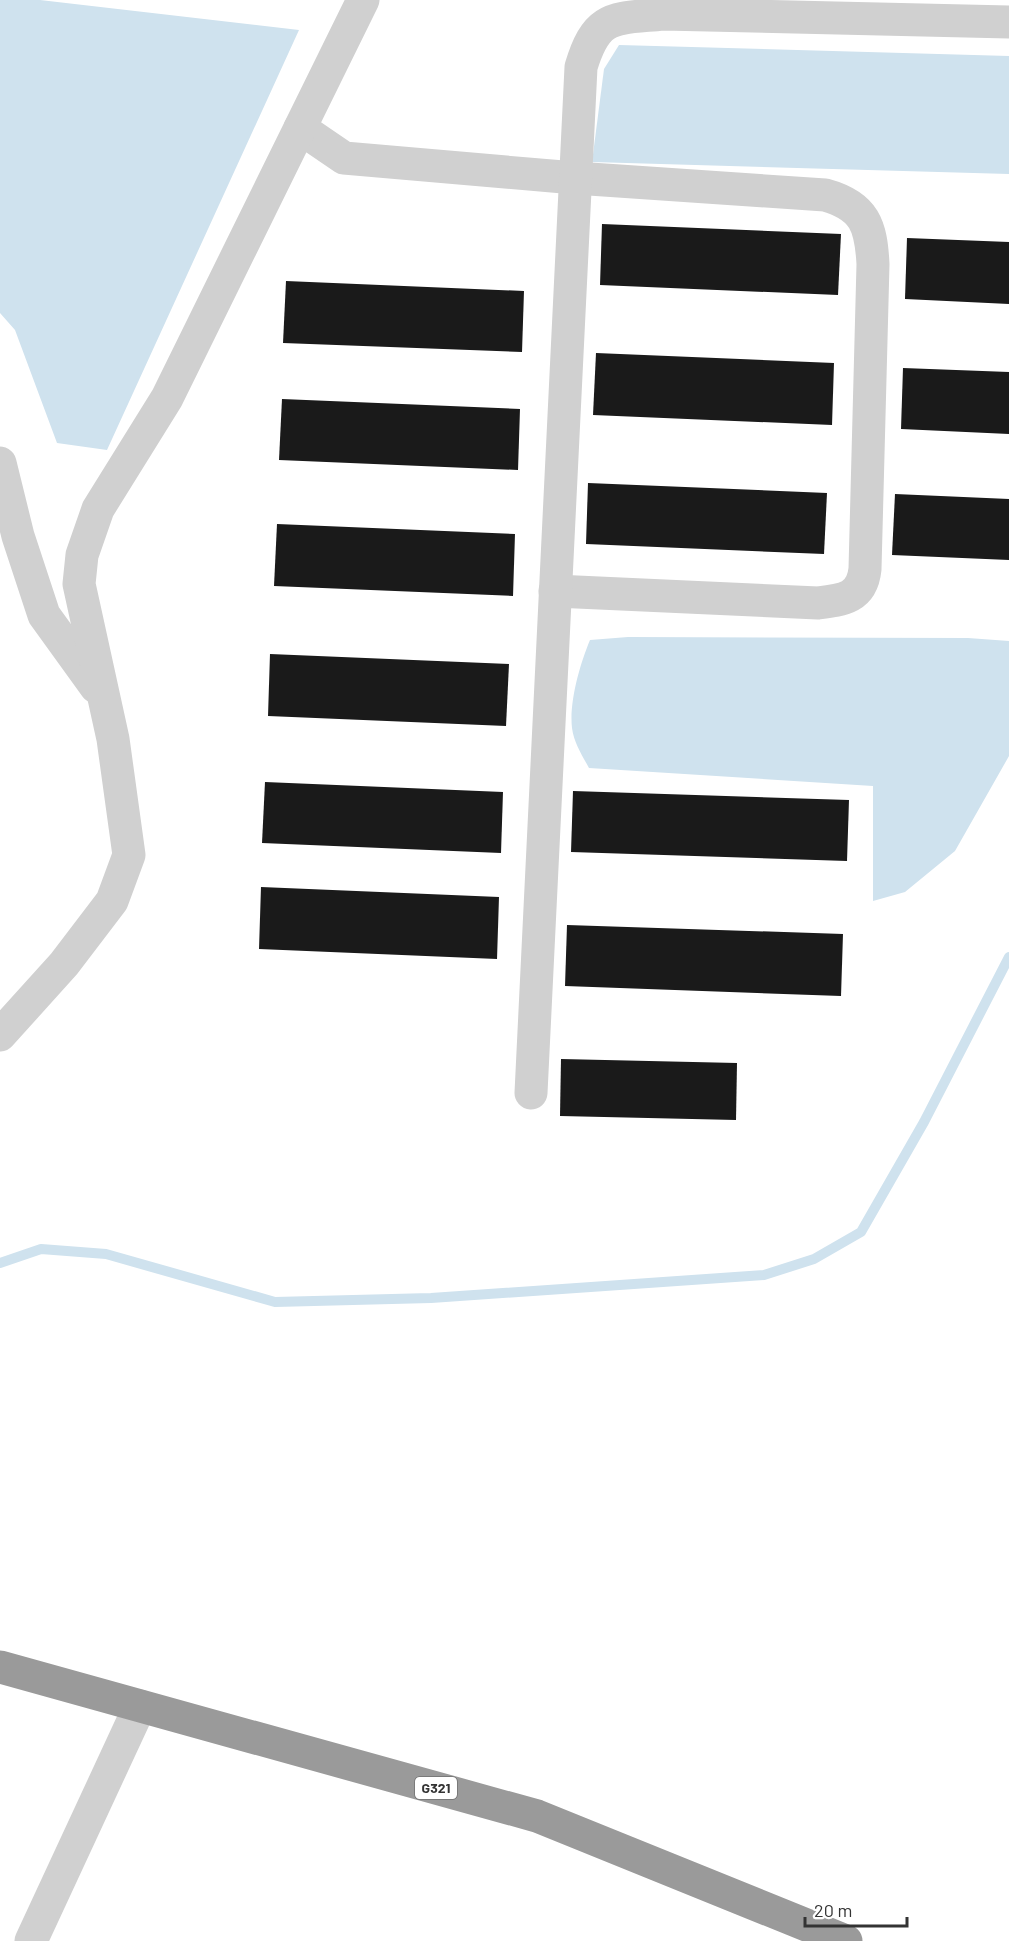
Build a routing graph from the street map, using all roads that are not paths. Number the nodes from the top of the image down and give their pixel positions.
1 (363, 0) edge
2 (973, 11) edge
3 (1009, 22) edge
4 (300, 128) junction
5 (575, 178) junction
6 (0, 463) edge
7 (555, 591) junction
8 (104, 698) junction
9 (0, 1035) edge
10 (531, 1093) dead end
11 (7, 1669) edge
12 (140, 1706) junction
13 (837, 1939) edge
14 (32, 1941) edge

1 - 4 street
2 - 3 street
2 - 5 street
4 - 5 street
4 - 8 street
5 - 7 street
5 - 7 street
6 - 8 street
7 - 10 street
8 - 9 street
11 - 12 highway, G321
12 - 13 highway, G321
12 - 14 street

